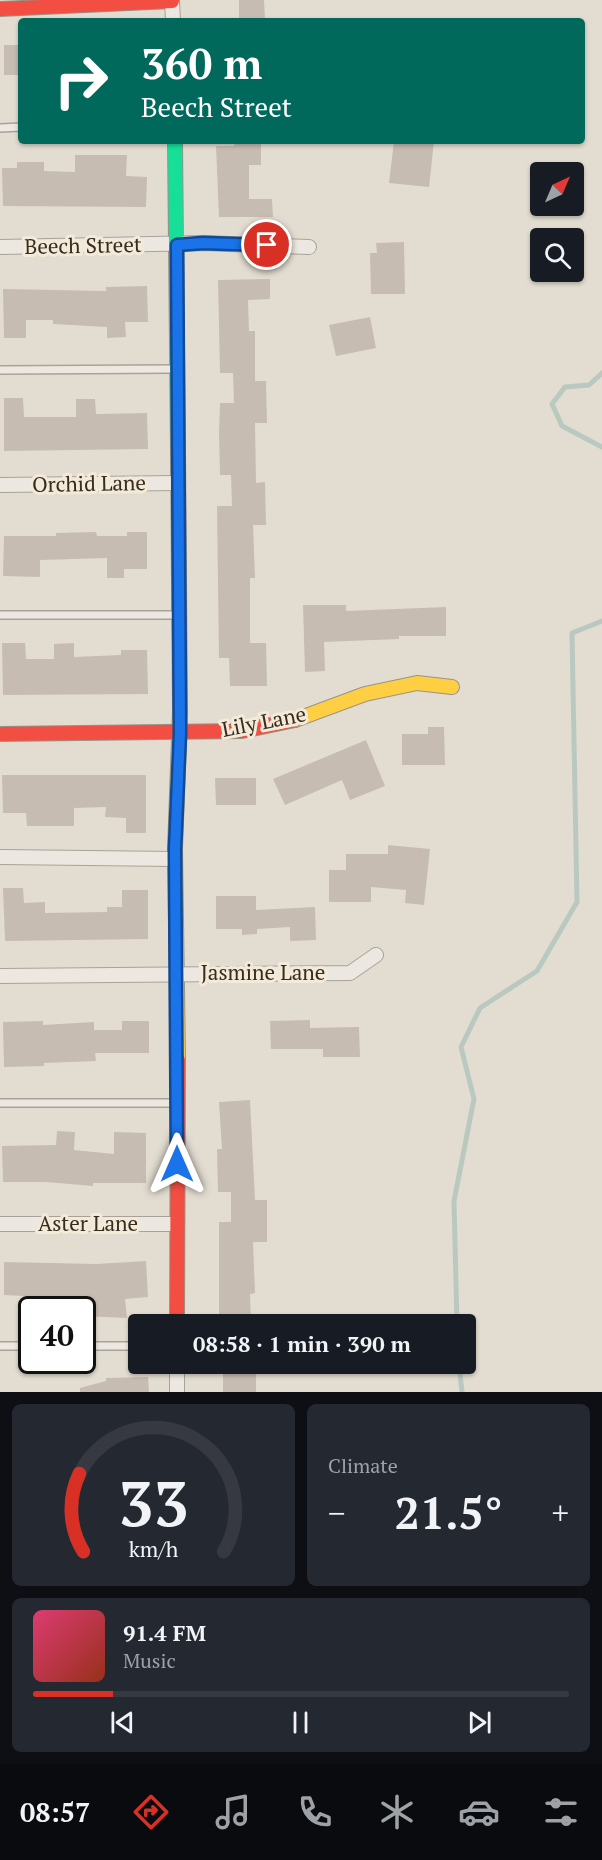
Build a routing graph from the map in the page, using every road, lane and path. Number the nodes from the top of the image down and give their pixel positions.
1 (172, 0) edge
2 (0, 9) edge
3 (173, 18) edge
4 (18, 127) edge
5 (0, 128) edge
6 (175, 144) edge
7 (177, 245) junction
8 (0, 247) edge
9 (309, 247) dead end
10 (177, 369) junction
11 (0, 370) edge
12 (177, 483) junction
13 (0, 485) edge
14 (0, 615) edge
15 (179, 615) junction
16 (452, 687) dead end
17 (180, 733) junction
18 (0, 734) edge
19 (0, 857) edge
20 (175, 859) junction
21 (376, 955) dead end
22 (177, 974) junction
23 (0, 976) edge
24 (0, 1103) edge
25 (177, 1103) junction
26 (0, 1224) edge
27 (177, 1224) junction
28 (177, 1314) edge
29 (0, 1346) edge
30 (18, 1346) edge
31 (96, 1346) edge
32 (128, 1346) edge
33 (177, 1374) edge
34 (177, 1392) edge

1 - 2 street
1 - 3 street
4 - 5 lane
6 - 7 street
7 - 8 street, Beech Street
7 - 9 street, Beech Street
7 - 10 street
10 - 11 lane
10 - 12 street
12 - 13 street, Orchid Lane
12 - 15 street
14 - 15 lane
15 - 17 street
16 - 17 street, Lily Lane
17 - 18 street, Lily Lane
17 - 20 street
19 - 20 street
20 - 22 street
21 - 22 street, Jasmine Lane
22 - 23 street, Jasmine Lane
22 - 25 street
24 - 25 lane
25 - 27 street
26 - 27 street, Aster Lane
27 - 28 street
29 - 30 lane
31 - 32 lane
33 - 34 street

